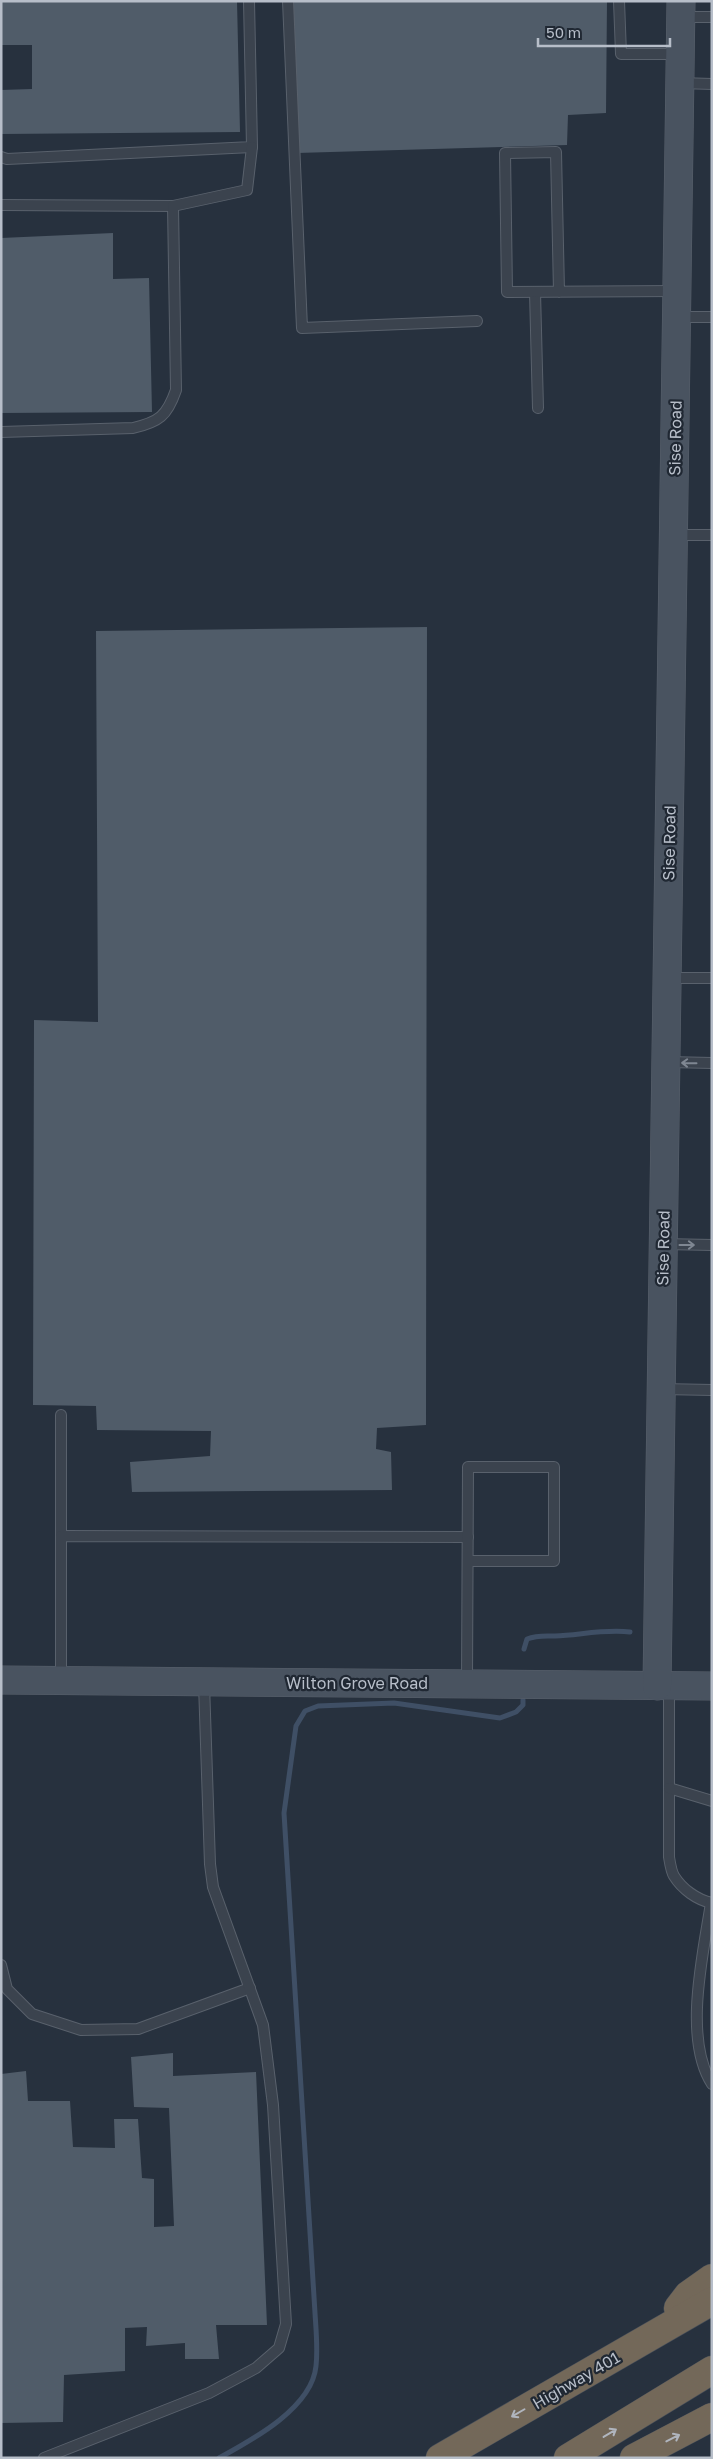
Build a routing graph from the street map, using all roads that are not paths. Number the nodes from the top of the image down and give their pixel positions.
1 (249, 1) edge
2 (288, 1) edge
3 (619, 1) edge
4 (681, 9) edge
5 (712, 17) edge
6 (680, 54) junction
7 (680, 83) junction
8 (712, 84) edge
9 (252, 147) junction
10 (1, 157) edge
11 (1, 205) edge
12 (173, 206) junction
13 (535, 292) junction
14 (559, 292) junction
15 (677, 304) junction
16 (712, 317) edge
17 (477, 321) dead end
18 (538, 408) dead end
19 (1, 432) edge
20 (673, 535) junction
21 (712, 535) edge
22 (667, 978) junction
23 (712, 978) edge
24 (666, 1062) junction
25 (712, 1063) edge
26 (663, 1244) junction
27 (712, 1245) edge
28 (661, 1388) junction
29 (712, 1390) edge
30 (61, 1415) dead end
31 (61, 1536) junction
32 (468, 1537) junction
33 (468, 1560) junction
34 (1, 1680) edge
35 (61, 1680) junction
36 (204, 1682) junction
37 (467, 1684) junction
38 (663, 1686) junction
39 (712, 1686) edge
40 (669, 1788) junction
41 (712, 1801) edge
42 (712, 1903) edge
43 (1, 1965) edge
44 (250, 1988) junction
45 (712, 2084) edge
46 (712, 2278) edge
47 (712, 2301) edge
48 (661, 2331) junction
49 (712, 2370) edge
50 (712, 2417) edge
51 (44, 2458) edge
52 (440, 2458) edge
53 (568, 2458) edge
54 (634, 2458) edge

1 - 9 lane
2 - 17 lane
3 - 6 lane
4 - 5 lane
4 - 6 street, Sise Road
6 - 7 street, Sise Road
7 - 8 lane
7 - 15 street, Sise Road
9 - 10 lane
9 - 12 lane
11 - 12 lane
12 - 19 lane
13 - 14 lane
13 - 14 lane
13 - 18 lane
14 - 15 lane
15 - 16 lane
15 - 20 street, Sise Road
20 - 21 lane
20 - 22 street, Sise Road
22 - 23 lane
22 - 24 street, Sise Road
25 -> 24 lane
24 - 26 street, Sise Road
26 -> 27 lane
26 - 28 street, Sise Road
28 - 29 lane
28 - 38 street, Sise Road
30 - 31 lane
31 - 32 lane
31 - 35 lane
32 - 33 lane
32 - 33 lane
33 - 37 lane
34 - 35 street, Wilton Grove Road
35 - 36 street, Wilton Grove Road
36 - 37 street, Wilton Grove Road
36 - 44 lane
37 - 38 street, Wilton Grove Road
38 - 39 street, Wilton Grove Road
38 - 40 lane
40 - 41 lane
40 - 42 lane
42 - 45 lane
43 - 44 lane
44 - 51 lane
46 - 48 highway
47 - 48 highway, Highway 401
48 -> 52 highway, Highway 401
53 -> 49 highway
54 -> 50 highway

